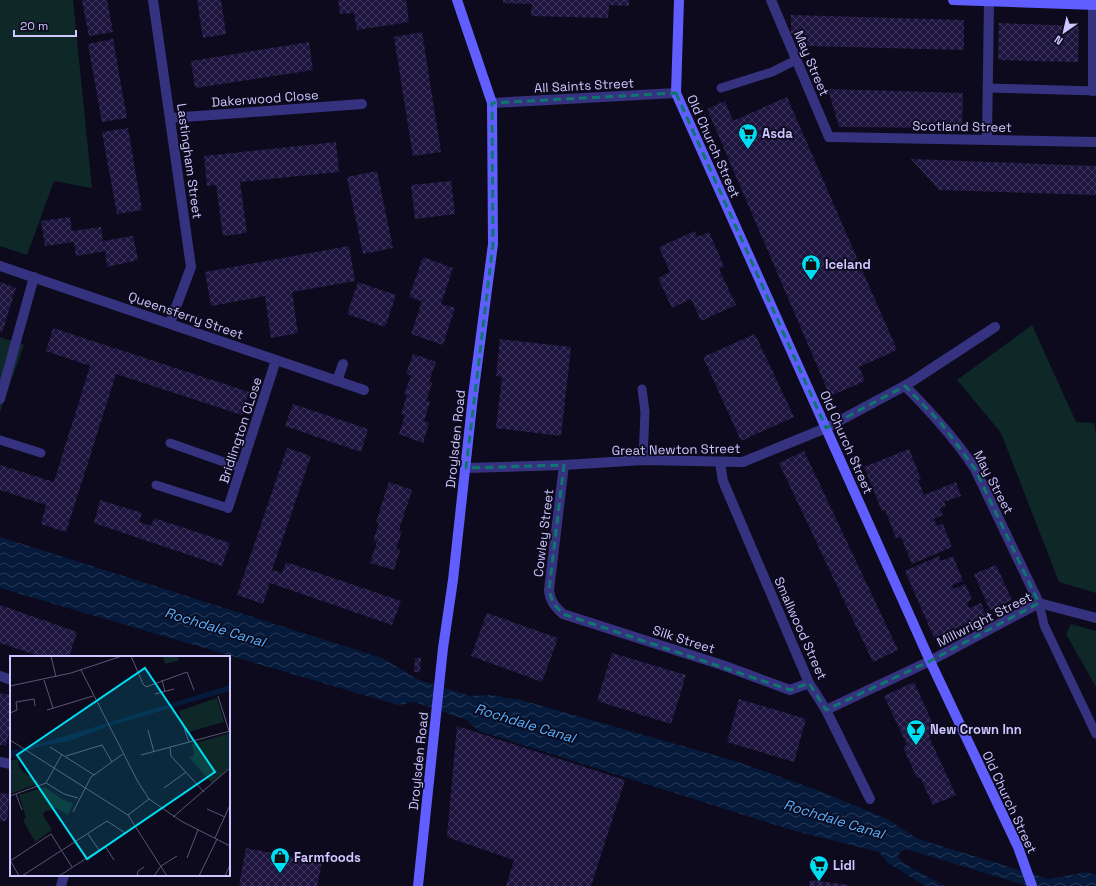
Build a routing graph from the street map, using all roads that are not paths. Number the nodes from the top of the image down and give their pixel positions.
1 (153, 0) edge
2 (457, 0) edge
3 (679, 0) edge
4 (771, 0) edge
5 (953, 0) edge
6 (989, 1) junction
7 (1094, 5) edge
8 (796, 60) junction
9 (721, 88) dead end
10 (987, 88) junction
11 (1095, 91) edge
12 (676, 93) junction
13 (492, 103) junction
14 (362, 104) dead end
15 (171, 118) junction
16 (828, 137) joint
17 (987, 139) junction
18 (1096, 142) edge
19 (0, 266) edge
20 (34, 277) junction
21 (170, 323) junction
22 (995, 327) dead end
23 (276, 360) junction
24 (343, 364) dead end
25 (337, 381) junction
26 (905, 386) junction
27 (642, 389) dead end
28 (364, 390) dead end
29 (0, 399) edge
30 (826, 428) junction
31 (0, 440) edge
32 (170, 443) dead end
33 (42, 453) dead end
34 (642, 460) junction
35 (720, 463) junction
36 (564, 465) junction
37 (240, 468) junction
38 (466, 468) junction
39 (156, 485) dead end
40 (228, 508) joint
41 (553, 603) joint
42 (1039, 603) junction
43 (1096, 618) edge
44 (930, 661) junction
45 (0, 676) edge
46 (10, 680) edge
47 (809, 683) junction
48 (826, 710) junction
49 (1096, 734) edge
50 (0, 762) edge
51 (10, 764) edge
52 (870, 799) dead end
53 (64, 876) edge
54 (61, 886) edge
55 (418, 886) edge
56 (1032, 886) edge

1 - 15 street, Lastingham Street
2 - 13 street, Droylsden Road
3 - 12 street, Old Church Street
4 - 8 street, May Street
5 - 6 street
6 - 7 street
6 - 10 street
7 - 11 street
8 - 9 lane
8 - 16 street, May Street
10 - 11 lane
10 - 17 street
12 - 13 street, All Saints Street
12 - 30 street, Old Church Street
13 - 38 street, Droylsden Road
14 - 15 street, Dakerwood Close
15 - 21 street, Lastingham Street
16 - 17 street, Scotland Street
17 - 18 street, Scotland Street
19 - 20 street, Queensferry Street
20 - 21 street, Queensferry Street
20 - 29 street
21 - 23 street, Queensferry Street
22 - 26 street, Great Newton Street
23 - 25 street, Queensferry Street
23 - 37 street, Bridlington CLose
24 - 25 street
25 - 28 street, Queensferry Street
26 - 30 street, Great Newton Street
26 - 42 street, May Street
27 - 34 lane
30 - 35 street, Great Newton Street
30 - 44 street, Old Church Street
31 - 33 lane
32 - 37 lane
34 - 35 street, Great Newton Street
34 - 36 street, Great Newton Street
35 - 47 street, Smallwood Street
36 - 38 street, Great Newton Street
36 - 41 street, Cowley Street
37 - 40 street, Bridlington CLose
38 - 55 street, Droylsden Road
39 - 40 lane
41 - 47 street, Silk Street
42 - 43 street, Millwright Street
42 - 44 street, Millwright Street
42 - 49 lane
44 - 48 street, Millwright Street
44 - 56 street, Old Church Street
45 - 46 street
47 - 48 street, Smallwood Street
48 - 52 street, Smallwood Street
50 - 51 street
53 - 54 street

